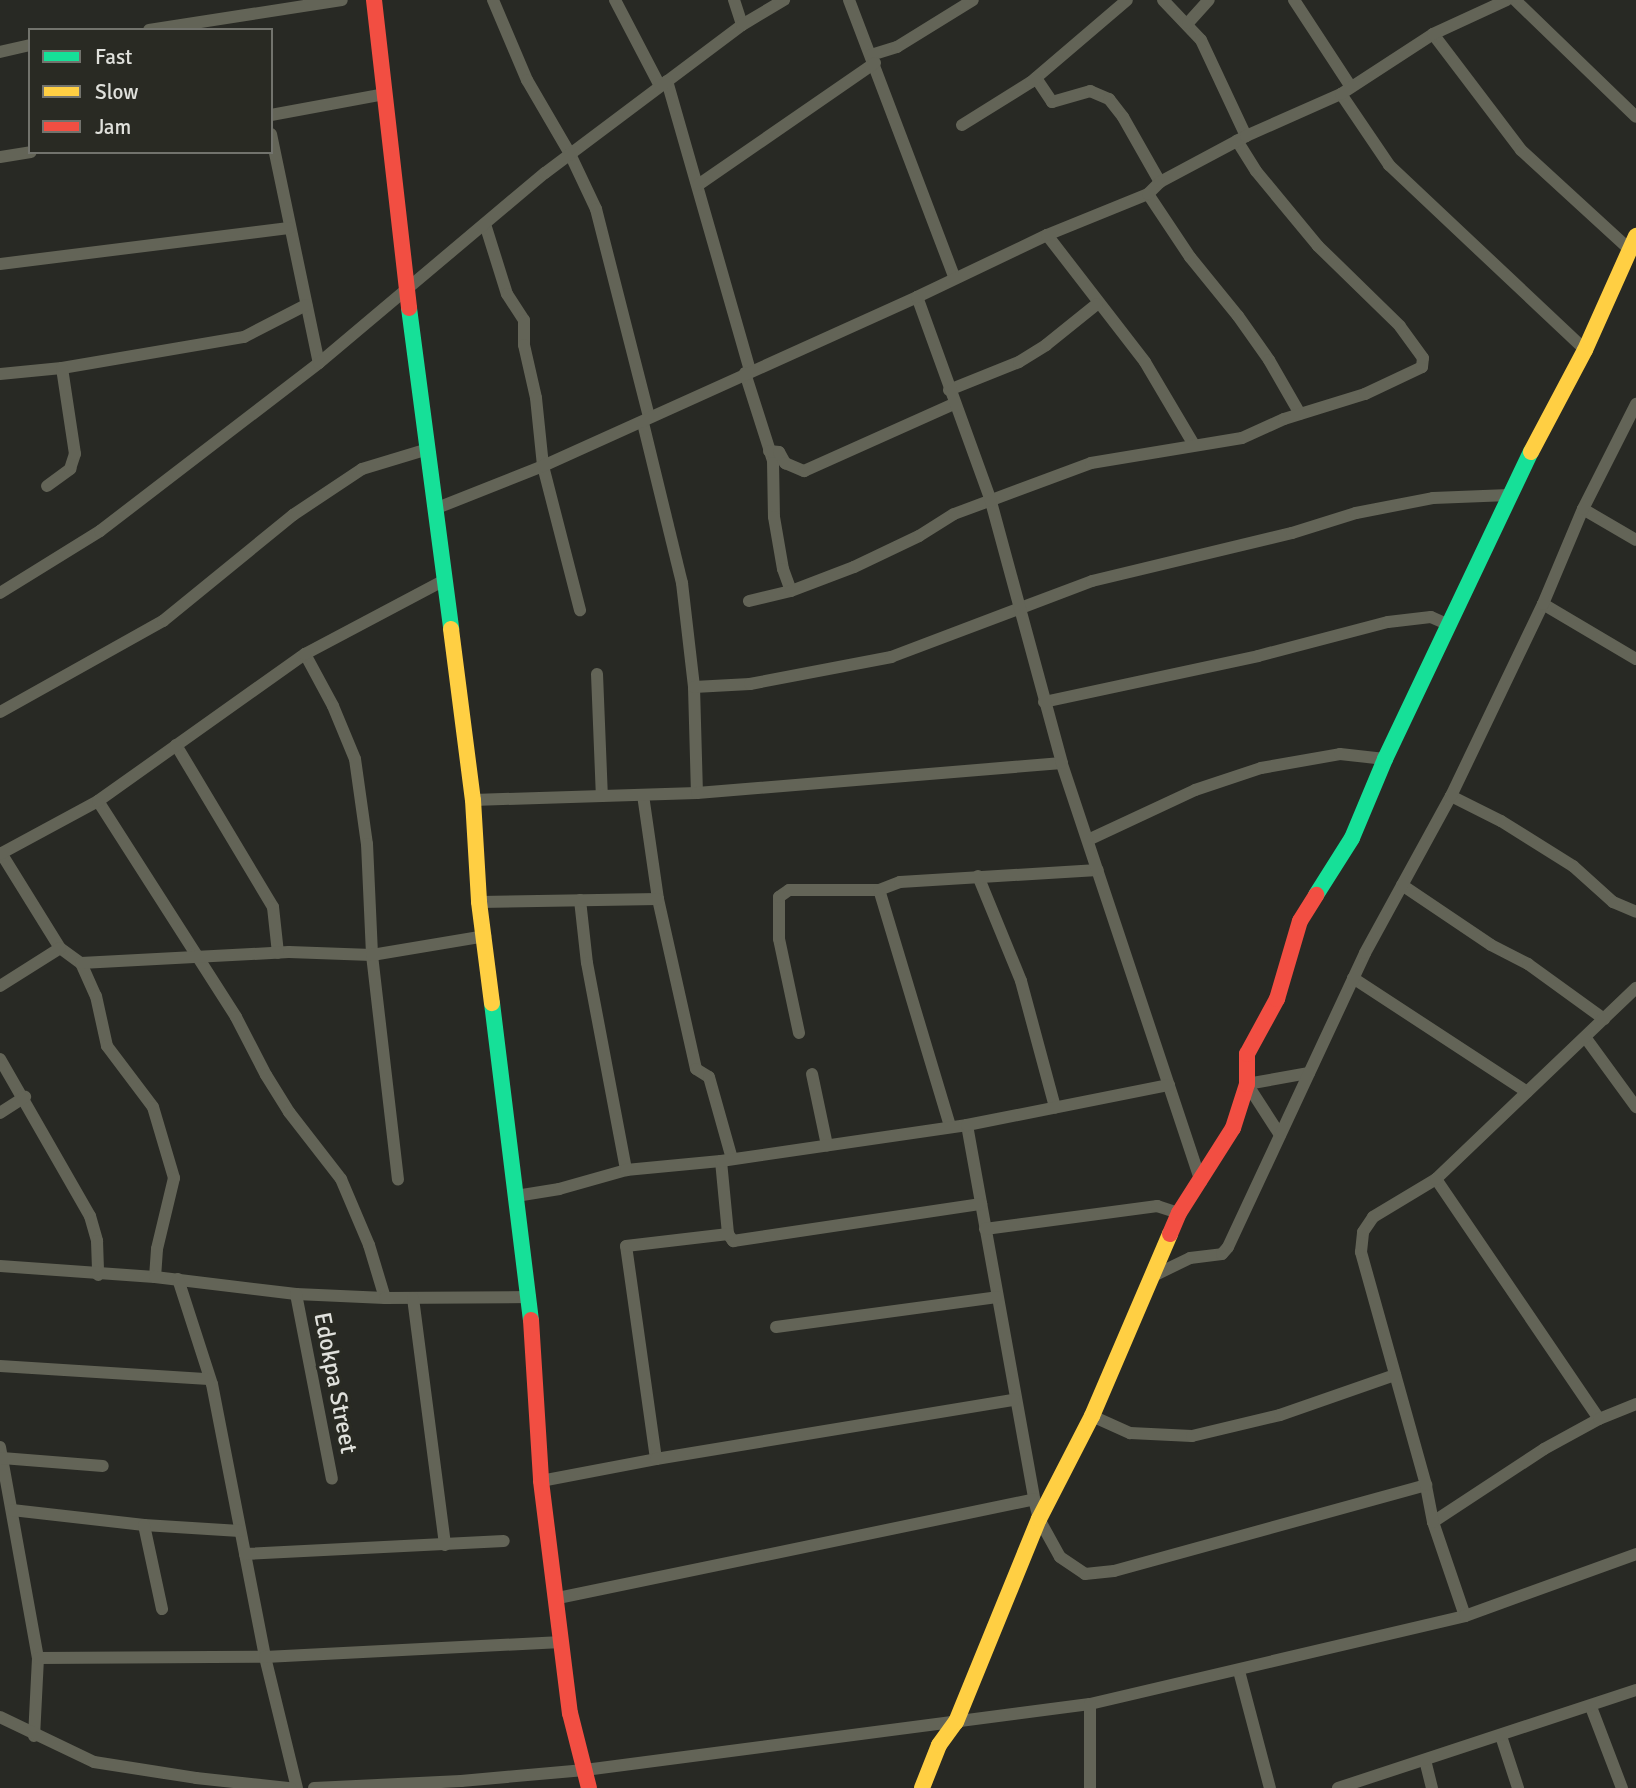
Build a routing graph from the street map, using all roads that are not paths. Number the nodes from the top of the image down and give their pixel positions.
1 (342, 0) edge
2 (374, 0) edge
3 (493, 0) edge
4 (615, 0) edge
5 (734, 0) edge
6 (783, 0) edge
7 (849, 0) edge
8 (973, 0) edge
9 (1127, 0) edge
10 (1163, 0) edge
11 (1209, 0) edge
12 (1294, 0) edge
13 (1507, 0) edge
14 (1516, 0) edge
15 (1188, 23) junction
16 (742, 25) junction
17 (162, 28) edge
18 (1433, 34) junction
19 (28, 45) edge
20 (0, 52) edge
21 (873, 59) junction
22 (1036, 78) junction
23 (663, 83) junction
24 (1346, 90) junction
25 (384, 94) junction
26 (273, 115) edge
27 (1636, 117) edge
28 (962, 125) dead end
29 (1241, 139) junction
30 (273, 144) edge
31 (28, 152) edge
32 (570, 154) junction
33 (0, 157) edge
34 (1160, 182) junction
35 (698, 185) junction
36 (1148, 194) junction
37 (485, 224) junction
38 (289, 228) junction
39 (1047, 235) junction
40 (1633, 243) edge
41 (0, 264) edge
42 (954, 277) junction
43 (407, 291) junction
44 (918, 297) junction
45 (1097, 304) junction
46 (306, 305) junction
47 (1585, 350) junction
48 (320, 363) junction
49 (62, 368) junction
50 (748, 372) junction
51 (0, 374) edge
52 (949, 390) junction
53 (954, 404) junction
54 (1635, 410) edge
55 (1300, 414) junction
56 (646, 420) junction
57 (1194, 445) junction
58 (428, 449) junction
59 (769, 451) junction
60 (543, 467) junction
61 (47, 486) dead end
62 (1509, 495) junction
63 (991, 501) junction
64 (437, 508) junction
65 (1583, 509) junction
66 (1636, 540) edge
67 (445, 580) junction
68 (791, 591) junction
69 (0, 593) edge
70 (749, 601) dead end
71 (1543, 604) junction
72 (1017, 607) junction
73 (580, 610) dead end
74 (1449, 625) junction
75 (305, 654) junction
76 (1636, 659) edge
77 (597, 674) dead end
78 (694, 687) junction
79 (1044, 702) junction
80 (0, 712) edge
81 (176, 745) junction
82 (1385, 759) junction
83 (1062, 763) junction
84 (697, 793) junction
85 (643, 795) junction
86 (602, 796) junction
87 (1451, 796) junction
88 (473, 800) junction
89 (97, 801) junction
90 (1088, 840) junction
91 (0, 854) edge
92 (1098, 870) junction
93 (978, 876) junction
94 (1402, 886) junction
95 (880, 890) junction
96 (658, 899) junction
97 (580, 900) junction
98 (479, 902) junction
99 (1636, 912) edge
100 (485, 936) junction
101 (60, 948) junction
102 (278, 953) junction
103 (372, 955) junction
104 (196, 957) junction
105 (81, 963) junction
106 (1353, 978) junction
107 (0, 986) edge
108 (1636, 988) edge
109 (1604, 1019) junction
110 (799, 1033) dead end
111 (1585, 1037) junction
112 (0, 1059) edge
113 (1309, 1073) junction
114 (812, 1074) dead end
115 (1247, 1084) junction
116 (1169, 1085) junction
117 (1527, 1092) junction
118 (25, 1097) junction
119 (1055, 1107) junction
120 (1636, 1107) edge
121 (0, 1113) edge
122 (967, 1125) junction
123 (950, 1126) junction
124 (1280, 1135) junction
125 (827, 1145) junction
126 (726, 1160) junction
127 (626, 1170) junction
128 (1436, 1179) junction
129 (398, 1180) dead end
130 (1201, 1182) junction
131 (516, 1196) junction
132 (981, 1205) junction
133 (1179, 1213) junction
134 (985, 1228) junction
135 (728, 1234) junction
136 (0, 1266) edge
137 (98, 1275) junction
138 (1153, 1276) junction
139 (155, 1277) junction
140 (178, 1279) junction
141 (296, 1294) junction
142 (530, 1297) junction
143 (997, 1297) junction
144 (385, 1298) junction
145 (413, 1298) junction
146 (776, 1327) dead end
147 (0, 1366) edge
148 (1395, 1375) junction
149 (209, 1379) junction
150 (1014, 1400) junction
151 (1636, 1404) edge
152 (1091, 1416) junction
153 (1598, 1419) junction
154 (1, 1453) edge
155 (656, 1459) junction
156 (103, 1466) dead end
157 (332, 1479) dead end
158 (541, 1481) junction
159 (1426, 1485) junction
160 (1034, 1499) junction
161 (12, 1510) junction
162 (1039, 1519) junction
163 (1433, 1522) junction
164 (144, 1524) junction
165 (240, 1531) junction
166 (504, 1541) dead end
167 (445, 1545) junction
168 (245, 1554) junction
169 (1636, 1554) edge
170 (558, 1598) junction
171 (162, 1609) dead end
172 (1465, 1616) junction
173 (562, 1642) junction
174 (265, 1657) junction
175 (38, 1658) junction
176 (1239, 1671) junction
177 (1636, 1690) edge
178 (1090, 1704) junction
179 (1591, 1707) junction
180 (0, 1717) edge
181 (956, 1722) junction
182 (34, 1736) junction
183 (1501, 1736) junction
184 (1425, 1760) junction
185 (585, 1770) junction
186 (1379, 1782) edge
187 (196, 1783) edge
188 (461, 1784) edge
189 (290, 1788) edge
190 (297, 1788) edge
191 (314, 1788) edge
192 (589, 1788) edge
193 (922, 1788) edge
194 (1090, 1788) edge
195 (1270, 1788) edge
196 (1338, 1788) edge
197 (1432, 1788) edge
198 (1518, 1788) edge
199 (1622, 1788) edge

1 - 17 street
2 - 25 street
3 - 32 street
4 - 23 street
5 - 16 street
6 - 16 street
7 - 21 street
8 - 21 street
9 - 22 street
10 - 15 street
11 - 15 street
12 - 24 street
13 - 18 street
14 - 27 street
15 - 29 street
16 - 23 street
18 - 24 street
18 - 40 street
19 - 20 street
21 - 35 street
21 - 42 street
22 - 28 street
22 - 34 street
23 - 32 street
23 - 35 street
24 - 29 street
24 - 47 street
25 - 26 street
25 - 43 street
29 - 34 street
29 - 55 street
30 - 38 street
31 - 33 street
32 - 37 street
32 - 56 street
34 - 36 street
35 - 50 street
36 - 39 street
36 - 55 street
37 - 43 street
37 - 60 street
38 - 41 street
38 - 46 street
39 - 42 street
39 - 45 street
40 - 47 street
42 - 44 street
43 - 48 street
43 - 58 street
44 - 50 street
44 - 52 street
45 - 52 street
45 - 57 street
46 - 48 street
46 - 49 street
47 - 62 street
48 - 69 street
49 - 51 street
49 - 61 street
50 - 56 street
50 - 59 street
52 - 53 street
53 - 59 street
53 - 63 street
54 - 65 street
55 - 57 street
56 - 60 street
56 - 78 street
57 - 63 street
58 - 64 street
58 - 80 street
59 - 68 street
60 - 64 street
60 - 73 street
62 - 72 street
62 - 74 street
63 - 68 street
63 - 72 street
64 - 67 street
65 - 66 street
65 - 71 street
67 - 75 street
67 - 88 street
68 - 70 street
71 - 76 street
71 - 87 street
72 - 78 street
72 - 79 street
74 - 79 street
74 - 82 street
75 - 81 street
75 - 103 street
77 - 86 street
78 - 84 street
79 - 83 street
81 - 89 street
81 - 102 street
82 - 90 street
82 - 115 street
83 - 84 street
83 - 90 street
84 - 85 street
85 - 86 street
85 - 96 street
86 - 88 street
87 - 94 street
87 - 99 street
88 - 98 street
89 - 91 street
89 - 104 street
90 - 92 street
91 - 101 street
92 - 93 street
92 - 116 street
93 - 95 street
93 - 119 street
94 - 106 street
94 - 109 street
95 - 110 street
95 - 123 street
96 - 97 street
96 - 126 street
97 - 98 street
97 - 127 street
98 - 100 street
100 - 103 street
100 - 131 street
101 - 105 street
101 - 107 street
102 - 103 street
102 - 104 street
103 - 129 street
104 - 105 street
104 - 144 street
105 - 139 street
106 - 113 street
106 - 117 street
108 - 109 street
109 - 111 street
111 - 117 street
111 - 120 street
112 - 118 street
113 - 115 street
113 - 124 street
114 - 125 street
115 - 124 street
115 - 130 street
116 - 119 street
116 - 130 street
117 - 128 street
118 - 121 street
118 - 137 street
119 - 122 street
122 - 123 street
122 - 132 street
123 - 125 street
124 - 138 street
125 - 126 street
126 - 127 street
126 - 135 street
127 - 131 street
128 - 148 street
128 - 153 street
130 - 133 street
131 - 142 street
132 - 134 street
132 - 135 street
133 - 134 street
133 - 138 street
134 - 143 street
135 - 155 street
136 - 137 street
137 - 139 street
138 - 152 street
139 - 140 street
140 - 141 street
140 - 149 street
141 - 144 street
141 - 157 street, Edokpa Street
142 - 145 street
142 - 158 street
143 - 146 street
143 - 150 street
144 - 145 street
145 - 167 street
147 - 149 street
148 - 152 street
148 - 159 street
149 - 165 street
150 - 155 street
150 - 160 street
151 - 153 street
152 - 162 street
153 - 163 street
154 - 156 street
154 - 161 street
155 - 158 street
158 - 170 street
159 - 162 street
159 - 163 street
160 - 162 street
160 - 170 street
161 - 164 street
161 - 175 street
162 - 181 street
163 - 172 street
164 - 165 street
164 - 171 street
165 - 168 street
166 - 167 street
167 - 168 street
168 - 174 street
169 - 172 street
170 - 173 street
172 - 176 street
173 - 174 street
173 - 185 street
174 - 175 street
174 - 190 street
175 - 182 street
176 - 178 street
176 - 195 street
177 - 179 street
178 - 181 street
178 - 194 street
179 - 183 street
179 - 199 street
180 - 182 street
181 - 185 street
181 - 193 street
182 - 187 street
183 - 184 street
183 - 198 street
184 - 186 street
184 - 197 street
185 - 188 street
185 - 192 street
186 - 196 street
187 - 189 street
188 - 191 street

